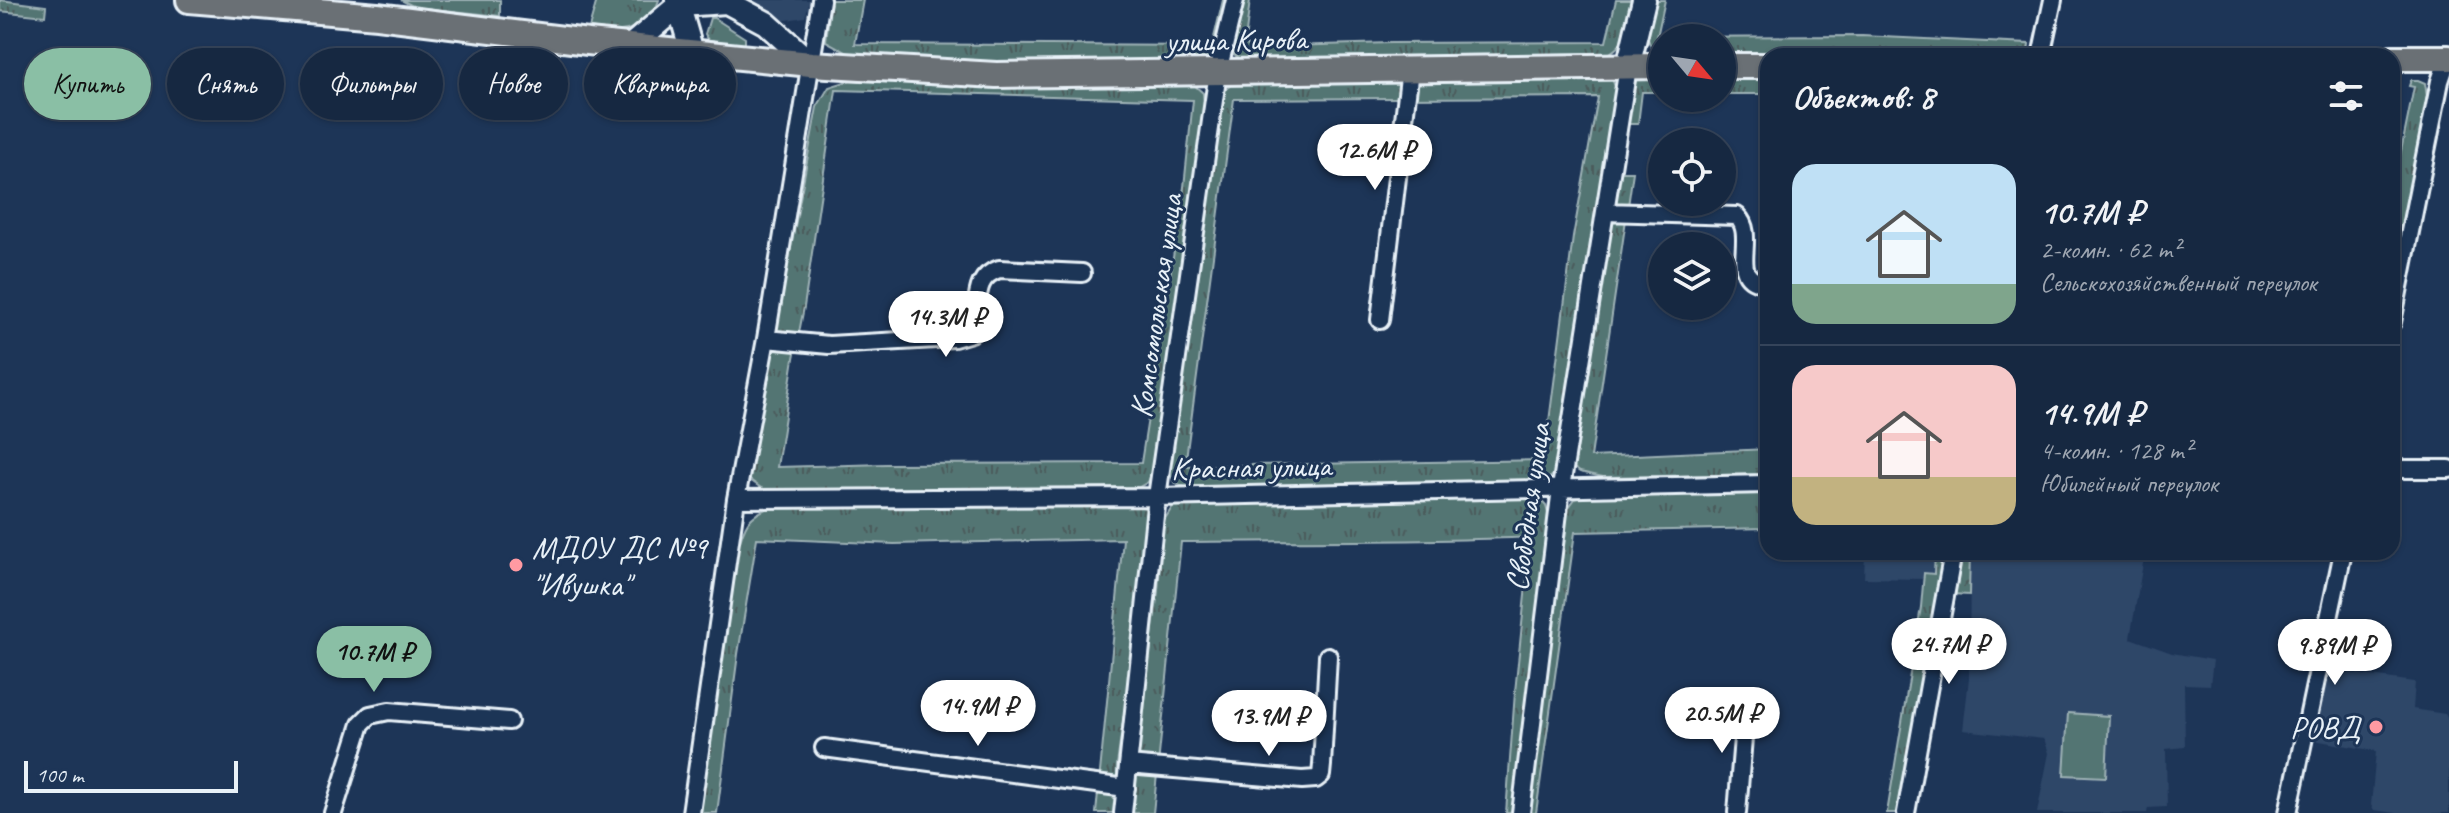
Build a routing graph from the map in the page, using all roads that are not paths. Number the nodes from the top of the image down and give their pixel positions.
1 (189, 0) edge
2 (821, 0) edge
3 (1235, 0) edge
4 (1644, 0) edge
5 (2053, 0) edge
6 (725, 1) edge
7 (678, 3) edge
8 (380, 8) edge
9 (766, 23) junction
10 (632, 45) junction
11 (658, 48) edge
12 (691, 48) edge
13 (2043, 48) edge
14 (736, 56) edge
15 (2449, 57) edge
16 (2400, 58) edge
17 (761, 59) junction
18 (811, 64) junction
19 (1648, 66) edge
20 (1736, 66) edge
21 (1760, 66) edge
22 (1628, 67) junction
23 (1410, 69) junction
24 (1218, 72) junction
25 (1605, 212) junction
26 (1082, 273) dead end
27 (2400, 282) edge
28 (1760, 283) edge
29 (1380, 320) dead end
30 (766, 339) junction
31 (2400, 469) edge
32 (2449, 469) edge
33 (1760, 484) edge
34 (1561, 488) junction
35 (1157, 497) junction
36 (736, 499) junction
37 (1952, 560) edge
38 (2341, 560) edge
39 (1328, 656) dead end
40 (1746, 700) dead end
41 (509, 721) dead end
42 (824, 748) dead end
43 (1128, 765) junction
44 (1126, 788) junction
45 (333, 813) edge
46 (691, 813) edge
47 (1123, 813) edge
48 (1521, 813) edge
49 (1737, 813) edge
50 (1906, 813) edge
51 (2288, 813) edge

1 - 8 main road, улица Кирова
2 - 18 street
3 - 24 street, Комсомольская улица
4 - 22 street, Свободная улица
5 - 13 street
6 - 7 street
6 - 9 street
7 - 10 street
7 - 12 street
8 - 10 main road, улица Кирова
9 - 17 street
9 - 18 street
10 - 11 main road, улица Кирова
14 - 17 main road, улица Кирова
15 - 16 main road
15 - 27 street
17 - 18 main road, улица Кирова
18 - 24 main road, улица Кирова
18 - 30 street
19 - 22 main road, улица Кирова
20 - 21 main road
22 - 23 main road, улица Кирова
22 - 25 street, Свободная улица
23 - 24 main road, улица Кирова
23 - 29 street
24 - 35 street, Комсомольская улица
25 - 28 street
25 - 34 street, Свободная улица
26 - 30 street
30 - 36 street
31 - 32 street
33 - 34 street, Красная улица
34 - 35 street, Красная улица
34 - 48 street, Свободная улица
35 - 36 street, Красная улица
35 - 43 street, Комсомольская улица
36 - 46 street
37 - 50 street
38 - 51 street
39 - 43 street
40 - 49 street
41 - 45 street
42 - 44 street
43 - 44 street, Комсомольская улица
44 - 47 street, Комсомольская улица

